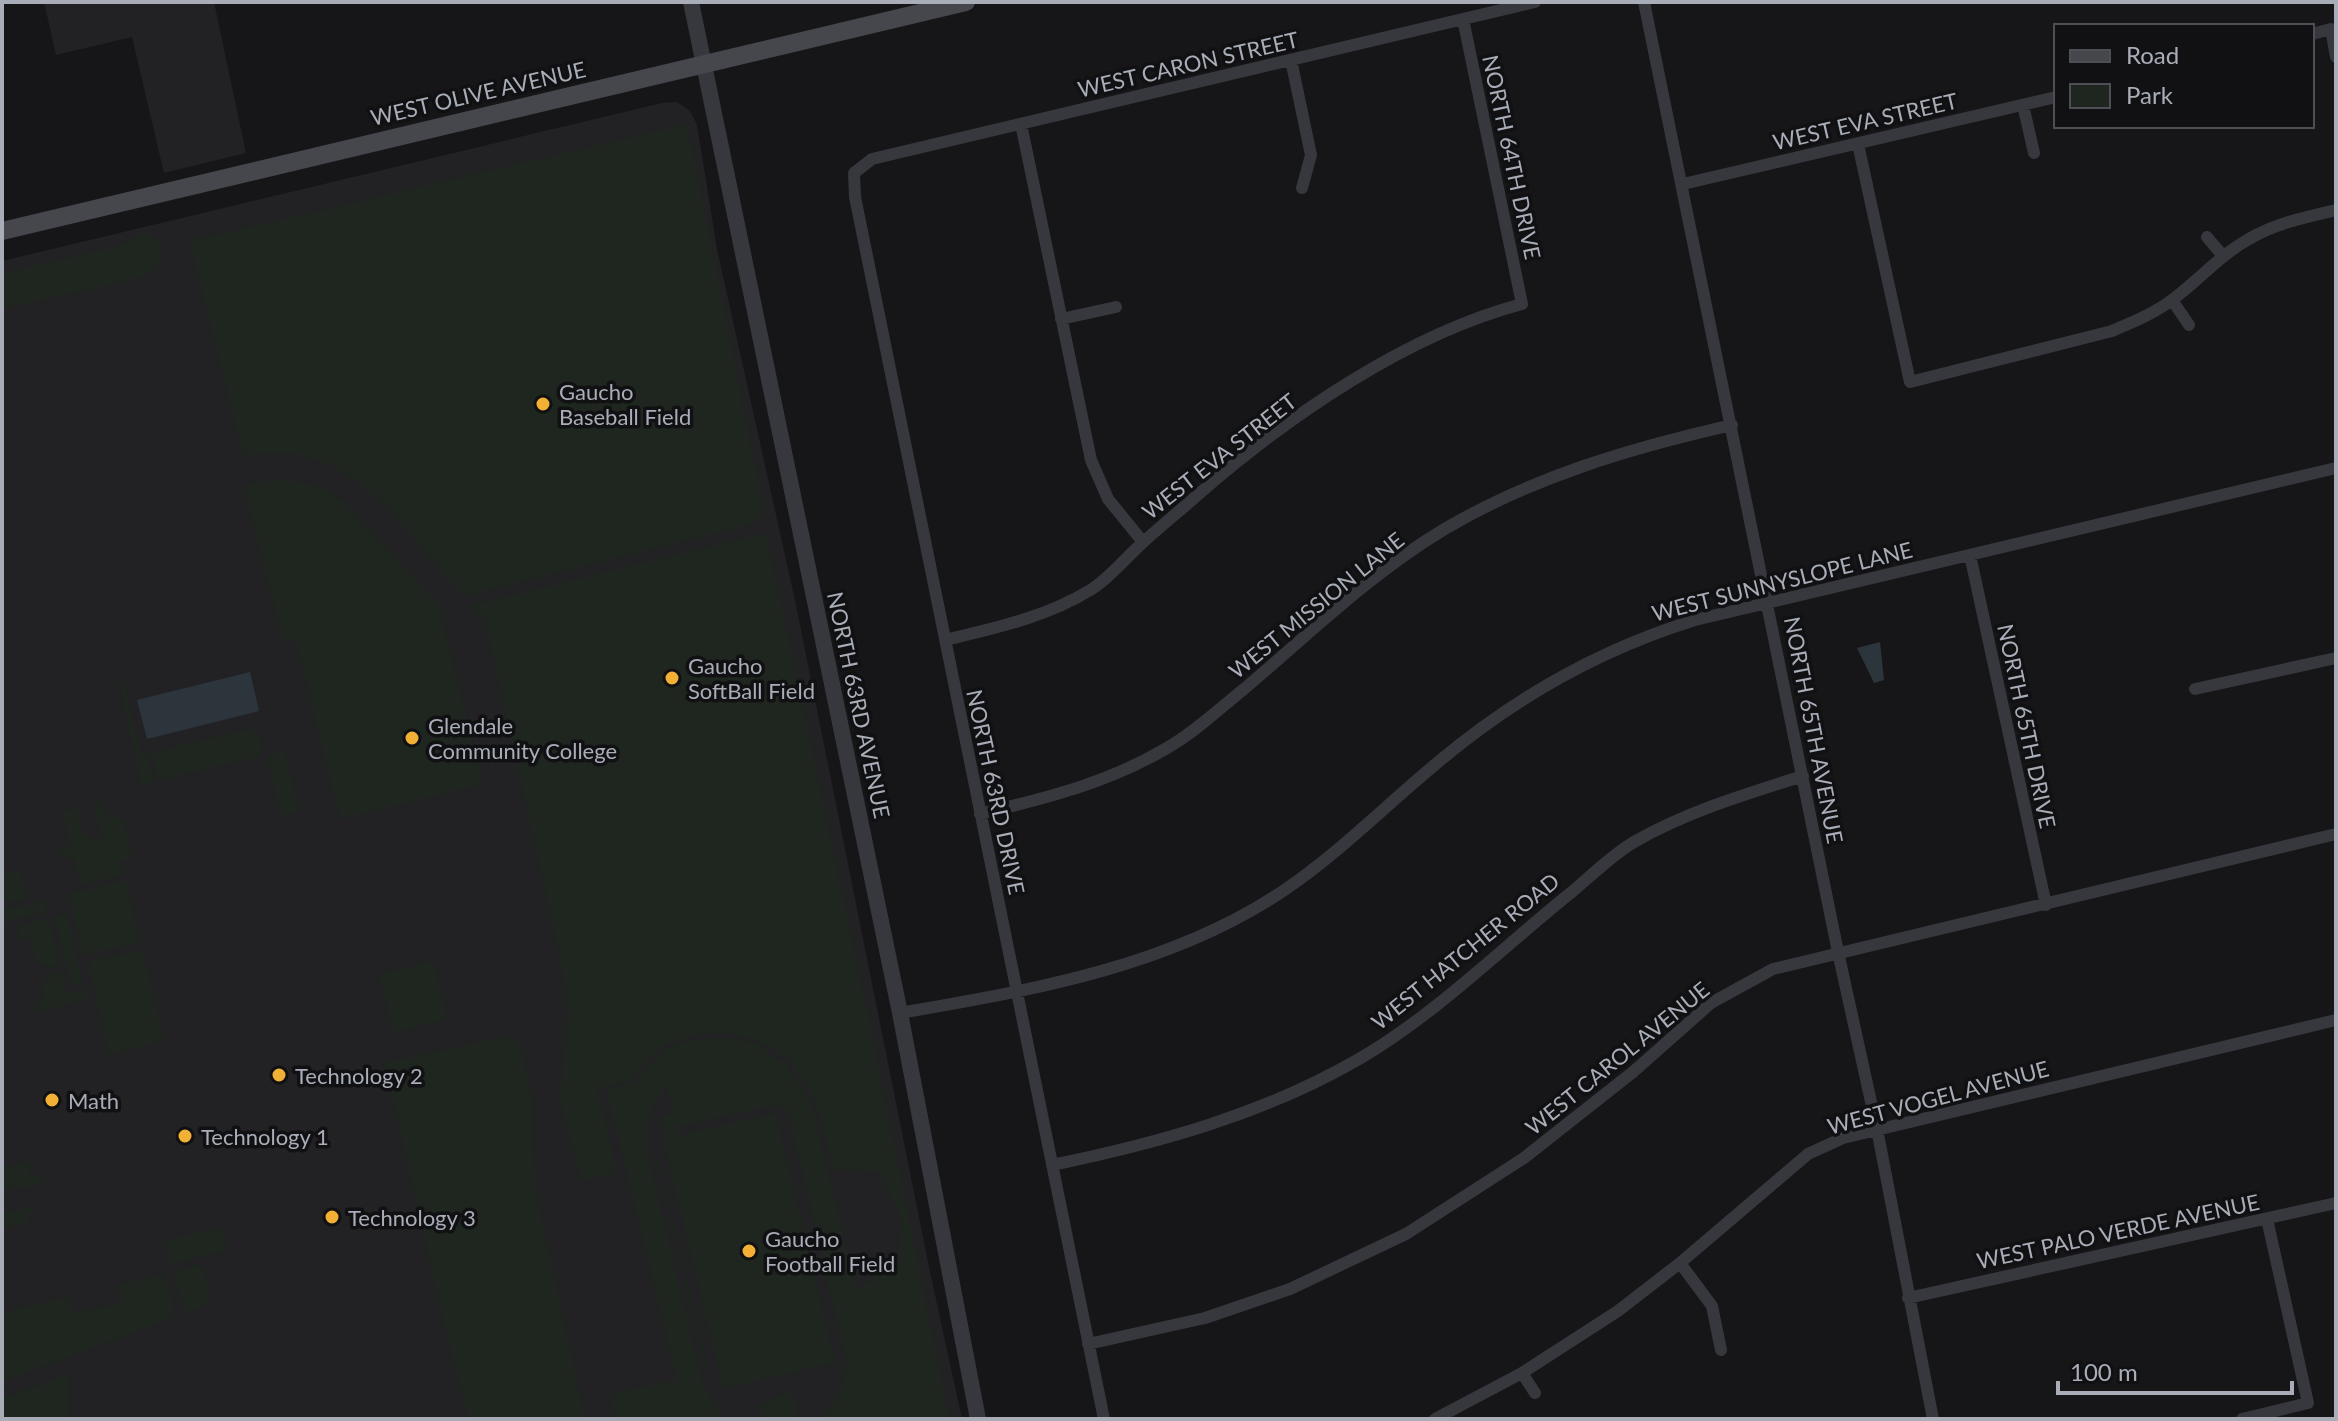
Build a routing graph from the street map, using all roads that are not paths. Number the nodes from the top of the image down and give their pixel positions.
1 (691, 2) edge
2 (966, 2) edge
3 (1535, 2) edge
4 (1644, 2) edge
5 (1463, 19) junction
6 (2314, 33) edge
7 (2336, 57) edge
8 (1291, 60) junction
9 (704, 64) junction
10 (2054, 97) edge
11 (2023, 105) junction
12 (1021, 124) junction
13 (1858, 144) junction
14 (2034, 153) dead end
15 (854, 173) joint
16 (1683, 184) junction
17 (1302, 188) dead end
18 (2336, 210) edge
19 (2, 231) edge
20 (2207, 237) dead end
21 (2223, 256) junction
22 (2172, 300) junction
23 (1522, 304) joint
24 (1116, 307) dead end
25 (1061, 319) junction
26 (2189, 325) dead end
27 (1732, 425) junction
28 (2336, 468) edge
29 (1143, 542) junction
30 (1970, 555) junction
31 (1768, 603) junction
32 (945, 640) junction
33 (2336, 658) edge
34 (2195, 689) dead end
35 (1803, 776) junction
36 (980, 814) junction
37 (2336, 834) edge
38 (2046, 905) junction
39 (1838, 952) junction
40 (1018, 991) junction
41 (900, 1013) junction
42 (2336, 1020) edge
43 (1877, 1129) junction
44 (1052, 1165) junction
45 (2336, 1203) edge
46 (2267, 1219) junction
47 (1680, 1263) junction
48 (1908, 1298) junction
49 (1088, 1344) junction
50 (1721, 1350) dead end
51 (1522, 1373) junction
52 (1535, 1393) dead end
53 (978, 1419) edge
54 (1104, 1419) edge
55 (1435, 1419) edge
56 (1933, 1419) edge
57 (2242, 1419) edge

1 - 9 street, NORTH 63RD AVENUE
2 - 9 main road, WEST OLIVE AVENUE
3 - 5 street, WEST CARON STREET
4 - 16 street, NORTH 65TH AVENUE
5 - 8 street, WEST CARON STREET
5 - 23 street, NORTH 64TH DRIVE
6 - 7 street
8 - 12 street, WEST CARON STREET
8 - 17 street
9 - 19 main road, WEST OLIVE AVENUE
9 - 41 street, NORTH 63RD AVENUE
10 - 11 street, WEST EVA STREET
11 - 13 street, WEST EVA STREET
11 - 14 street
12 - 15 street, WEST CARON STREET
12 - 25 street
13 - 16 street, WEST EVA STREET
13 - 22 street
15 - 32 street, NORTH 63RD DRIVE
16 - 27 street, NORTH 65TH AVENUE
18 - 21 street
20 - 21 street
21 - 22 street
22 - 26 street
23 - 29 street, WEST EVA STREET
24 - 25 street
25 - 29 street
27 - 31 street, NORTH 65TH AVENUE
27 - 36 street, WEST MISSION LANE
28 - 30 street, WEST SUNNYSLOPE LANE
29 - 32 street, WEST EVA STREET
30 - 31 street, WEST SUNNYSLOPE LANE
30 - 38 street, NORTH 65TH DRIVE
31 - 35 street, NORTH 65TH AVENUE
31 - 40 street, WEST SUNNYSLOPE LANE
32 - 36 street, NORTH 63RD DRIVE
33 - 34 street
35 - 39 street, NORTH 65TH AVENUE
35 - 44 street, WEST HATCHER ROAD
36 - 40 street, NORTH 63RD DRIVE
37 - 38 street, WEST CAROL AVENUE
38 - 39 street, WEST CAROL AVENUE
39 - 43 street, NORTH 65TH AVENUE
39 - 49 street, WEST CAROL AVENUE
40 - 41 street, WEST SUNNYSLOPE LANE
40 - 44 street, NORTH 63RD DRIVE
41 - 53 street, NORTH 63RD AVENUE
42 - 43 street, WEST VOGEL AVENUE
43 - 47 street, WEST VOGEL AVENUE
43 - 48 street, NORTH 65TH AVENUE
44 - 49 street, NORTH 63RD DRIVE
45 - 46 street, WEST PALO VERDE AVENUE
46 - 48 street, WEST PALO VERDE AVENUE
46 - 57 street
47 - 50 street
47 - 51 street, WEST VOGEL AVENUE
48 - 56 street, NORTH 65TH AVENUE
49 - 54 street, NORTH 63RD DRIVE
51 - 52 street
51 - 55 street, WEST VOGEL AVENUE

